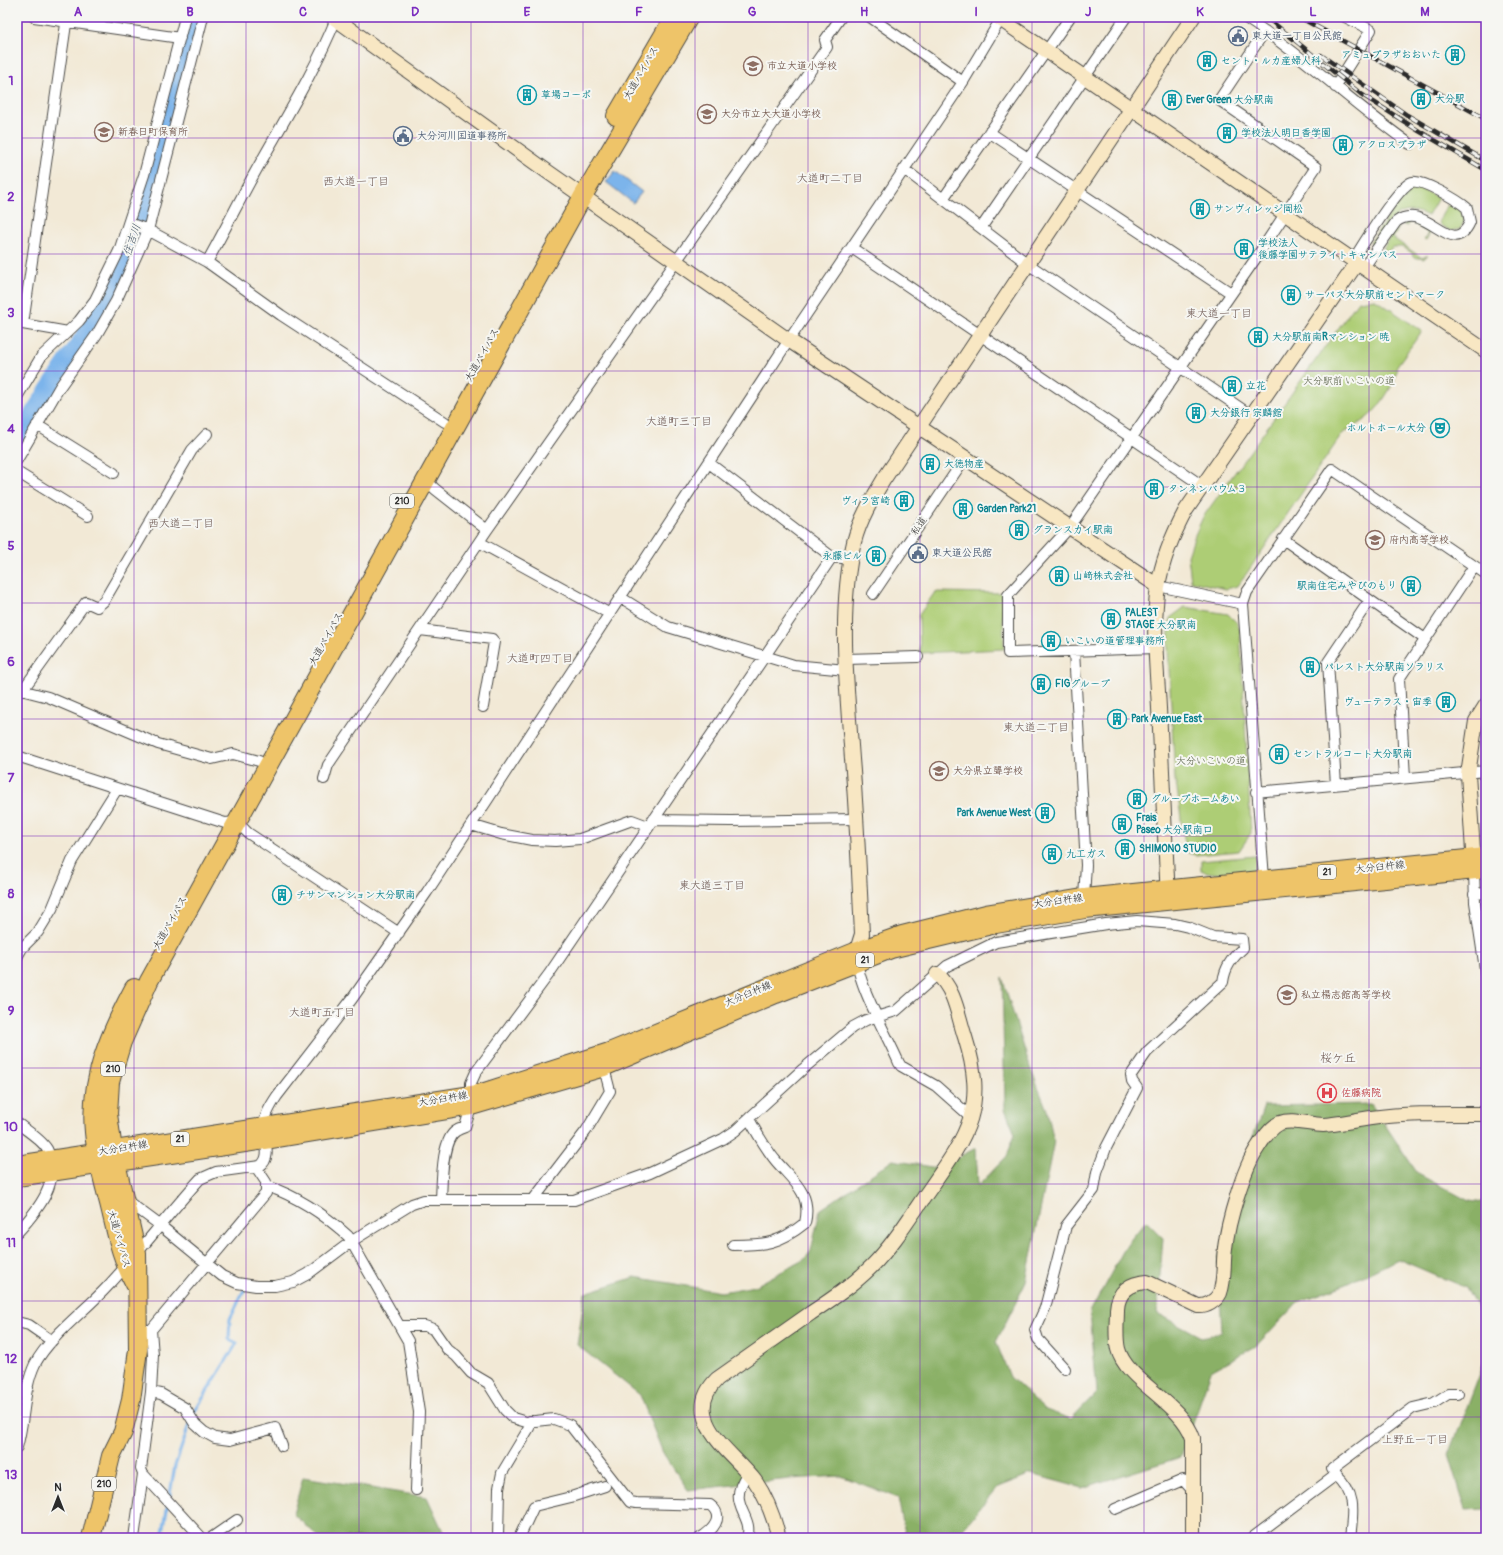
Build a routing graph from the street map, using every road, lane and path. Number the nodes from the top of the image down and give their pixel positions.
1 (34, 17) edge
2 (186, 17) edge
3 (203, 17) edge
4 (674, 17) edge
5 (689, 17) edge
6 (840, 17) edge
7 (870, 17) edge
8 (1070, 17) edge
9 (1126, 17) edge
10 (1193, 17) edge
11 (1244, 17) edge
12 (1345, 17) edge
13 (336, 18) edge
14 (1000, 18) edge
15 (66, 19) edge
16 (1265, 31) junction
17 (180, 38) junction
18 (1046, 51) junction
19 (1084, 77) junction
20 (963, 82) junction
21 (1335, 87) junction
22 (1132, 109) junction
23 (989, 132) junction
24 (1410, 144) dead end
25 (1029, 158) junction
26 (904, 169) junction
27 (1077, 191) junction
28 (578, 193) junction
29 (943, 199) junction
30 (1285, 213) junction
31 (130, 223) junction
32 (981, 228) junction
33 (146, 229) junction
34 (852, 248) junction
35 (207, 262) junction
36 (677, 262) junction
37 (1358, 263) junction
38 (1028, 264) junction
39 (1232, 293) junction
40 (20, 324) edge
41 (68, 332) junction
42 (981, 335) junction
43 (789, 340) junction
44 (1486, 351) edge
45 (1180, 367) junction
46 (17, 397) edge
47 (1252, 416) junction
48 (445, 422) junction
49 (37, 425) junction
50 (919, 427) junction
51 (207, 434) dead end
52 (1131, 438) junction
53 (964, 458) junction
54 (17, 460) edge
55 (708, 463) junction
56 (17, 472) edge
57 (114, 473) dead end
58 (426, 480) junction
59 (1201, 485) junction
60 (88, 516) dead end
61 (1070, 527) junction
62 (488, 530) junction
63 (1283, 539) junction
64 (479, 542) junction
65 (832, 557) junction
66 (852, 559) junction
67 (1474, 566) junction
68 (1486, 574) edge
69 (1158, 586) junction
70 (872, 594) dead end
71 (620, 597) junction
72 (1369, 601) junction
73 (1243, 604) junction
74 (610, 614) junction
75 (420, 630) junction
76 (1425, 639) junction
77 (1156, 648) junction
78 (1074, 651) junction
79 (765, 656) junction
80 (918, 657) dead end
81 (846, 665) junction
82 (19, 690) edge
83 (1486, 705) edge
84 (484, 707) dead end
85 (17, 756) edge
86 (259, 761) junction
87 (1486, 771) edge
88 (1468, 774) junction
89 (1405, 777) junction
90 (324, 779) dead end
91 (1336, 785) junction
92 (117, 789) junction
93 (1256, 792) junction
94 (857, 819) junction
95 (231, 823) junction
96 (650, 823) junction
97 (471, 825) junction
98 (1480, 864) edge
99 (1264, 878) junction
100 (1486, 893) edge
101 (1474, 894) junction
102 (1168, 895) junction
103 (1084, 897) junction
104 (399, 933) junction
105 (17, 957) edge
106 (857, 957) junction
107 (937, 974) junction
108 (1486, 976) edge
109 (877, 1017) junction
110 (604, 1068) junction
111 (470, 1101) junction
112 (1486, 1114) edge
113 (972, 1117) junction
114 (749, 1119) junction
115 (17, 1123) edge
116 (264, 1134) junction
117 (106, 1157) junction
118 (17, 1164) edge
119 (51, 1166) junction
120 (256, 1167) junction
121 (17, 1178) edge
122 (267, 1186) junction
123 (125, 1199) junction
124 (441, 1200) junction
125 (533, 1200) junction
126 (161, 1226) junction
127 (17, 1233) edge
128 (352, 1241) junction
129 (733, 1245) dead end
130 (131, 1260) junction
131 (207, 1264) junction
132 (17, 1322) edge
133 (400, 1326) junction
134 (145, 1330) junction
135 (52, 1341) junction
136 (1065, 1370) dead end
137 (28, 1388) junction
138 (17, 1392) edge
139 (151, 1392) junction
140 (1458, 1394) dead end
141 (530, 1421) junction
142 (123, 1432) junction
143 (282, 1446) dead end
144 (17, 1447) edge
145 (748, 1473) junction
146 (142, 1474) junction
147 (1336, 1475) junction
148 (605, 1486) dead end
149 (416, 1490) dead end
150 (1193, 1491) junction
151 (1115, 1509) dead end
152 (237, 1520) dead end
153 (91, 1538) edge
154 (103, 1538) edge
155 (134, 1538) edge
156 (202, 1538) edge
157 (211, 1538) edge
158 (498, 1538) edge
159 (519, 1538) edge
160 (700, 1538) edge
161 (747, 1538) edge
162 (779, 1538) edge
163 (1193, 1538) edge
164 (1252, 1538) edge
165 (1350, 1538) edge

1 - 15 street
2 - 17 street
3 - 33 street
4 - 28 highway, 大道バイパス / 210
5 - 28 highway, 大道バイパス / 210
6 - 36 street
7 - 20 street
8 - 18 street
9 - 19 street
10 - 22 street
11 - 16 street
12 - 21 street
13 - 28 street
13 - 35 street
14 - 18 street
14 - 20 street
15 - 17 street
15 - 40 street
16 - 21 street
16 - 30 street
17 - 31 street
18 - 19 street
18 - 23 street
19 - 22 street
19 - 25 street
20 - 26 street
21 - 24 street
22 - 27 street
22 - 30 street
23 - 25 street
23 - 29 street
25 - 27 street
25 - 32 street
26 - 29 street
26 - 34 street
27 - 38 street
27 - 39 street
28 - 36 street
28 - 48 highway, 大道バイパス / 210
28 - 58 highway, 大道バイパス / 210
29 - 32 street
30 - 37 street
30 - 39 street
31 - 33 street
31 - 41 street
32 - 38 street
33 - 35 street
33 - 49 street
34 - 42 street
34 - 43 street
35 - 48 street
36 - 43 street
36 - 62 street
37 - 37 street
37 - 44 street
37 - 47 street
38 - 42 street
38 - 45 street
39 - 45 street
40 - 41 street
41 - 46 street
42 - 50 street
42 - 52 street
43 - 50 street
43 - 55 street
45 - 47 street
45 - 52 street
47 - 59 street
48 - 86 highway, 大道バイパス / 210
49 - 54 street
49 - 57 street
50 - 53 street
50 - 66 street
51 - 82 street
52 - 59 street
52 - 61 street
53 - 61 street
53 - 70 street, 私道
55 - 65 street
55 - 71 street
56 - 60 street
58 - 62 street
58 - 95 highway, 大道バイパス / 210
59 - 69 street
61 - 69 street
61 - 78 street
62 - 64 street
63 - 67 street
63 - 72 street
63 - 73 street
64 - 74 street
64 - 75 street
65 - 66 street
65 - 79 street
66 - 81 street
67 - 68 street
67 - 76 street
69 - 73 street
69 - 77 street
71 - 74 street
71 - 79 street
72 - 76 street
72 - 91 street
73 - 93 street
74 - 97 street
75 - 84 street
75 - 90 street
76 - 89 street
77 - 78 street
77 - 102 street
78 - 103 street
79 - 81 street
79 - 96 street
80 - 81 street
81 - 94 street
82 - 86 street
83 - 88 street
85 - 92 street
86 - 95 highway, 大道バイパス / 210
87 - 88 street
88 - 89 street
88 - 98 street
89 - 91 street
91 - 93 street
92 - 95 street
92 - 105 street
93 - 99 street
94 - 96 street
94 - 106 street
95 - 104 street
95 - 117 highway, 大道バイパス / 210
96 - 97 street
96 - 111 street
97 - 104 street
98 - 99 main road, 大分臼杵線 / 21
98 - 101 street
98 - 102 main road, 大分臼杵線 / 21
99 - 102 main road, 大分臼杵線 / 21
100 - 101 street
101 - 108 street
102 - 103 main road, 大分臼杵線 / 21
102 - 106 main road, 大分臼杵線 / 21
103 - 106 main road, 大分臼杵線 / 21
104 - 116 street
106 - 109 street
106 - 110 main road, 大分臼杵線 / 21
106 - 111 main road, 大分臼杵線 / 21
107 - 109 street
107 - 113 street
107 - 136 street
109 - 113 street
109 - 114 street
110 - 111 main road, 大分臼杵線 / 21
110 - 125 street
111 - 116 main road, 大分臼杵線 / 21
111 - 124 street
112 - 150 street
113 - 145 street
114 - 125 street
114 - 129 street
115 - 119 street
116 - 117 main road, 大分臼杵線 / 21
116 - 120 street
117 - 119 main road, 大分臼杵線 / 21
117 - 123 highway, 大道バイパス / 210
117 - 130 highway, 大道バイパス / 210
118 - 119 main road, 大分臼杵線 / 21
119 - 121 main road, 大分臼杵線 / 21
119 - 127 street
120 - 122 street
120 - 126 street
122 - 128 street
122 - 131 street
123 - 126 street
123 - 130 highway, 大道バイパス / 210
124 - 125 street
124 - 128 street
126 - 130 street
126 - 131 street
128 - 131 street
128 - 133 street
130 - 134 highway, 大道バイパス / 210
130 - 135 street
131 - 134 street
132 - 135 street
133 - 141 street
133 - 149 street
134 - 139 street
134 - 142 highway, 大道バイパス / 210
135 - 137 street
137 - 138 street
137 - 144 street
139 - 143 street
139 - 146 street
140 - 147 street
141 - 158 street
141 - 160 street
142 - 153 highway, 大道バイパス / 210
142 - 154 highway, 大道バイパス / 210
145 - 161 street
145 - 162 street
146 - 155 street
146 - 156 street
147 - 164 street
147 - 165 street
148 - 159 street
150 - 151 street
150 - 163 street
152 - 157 street

